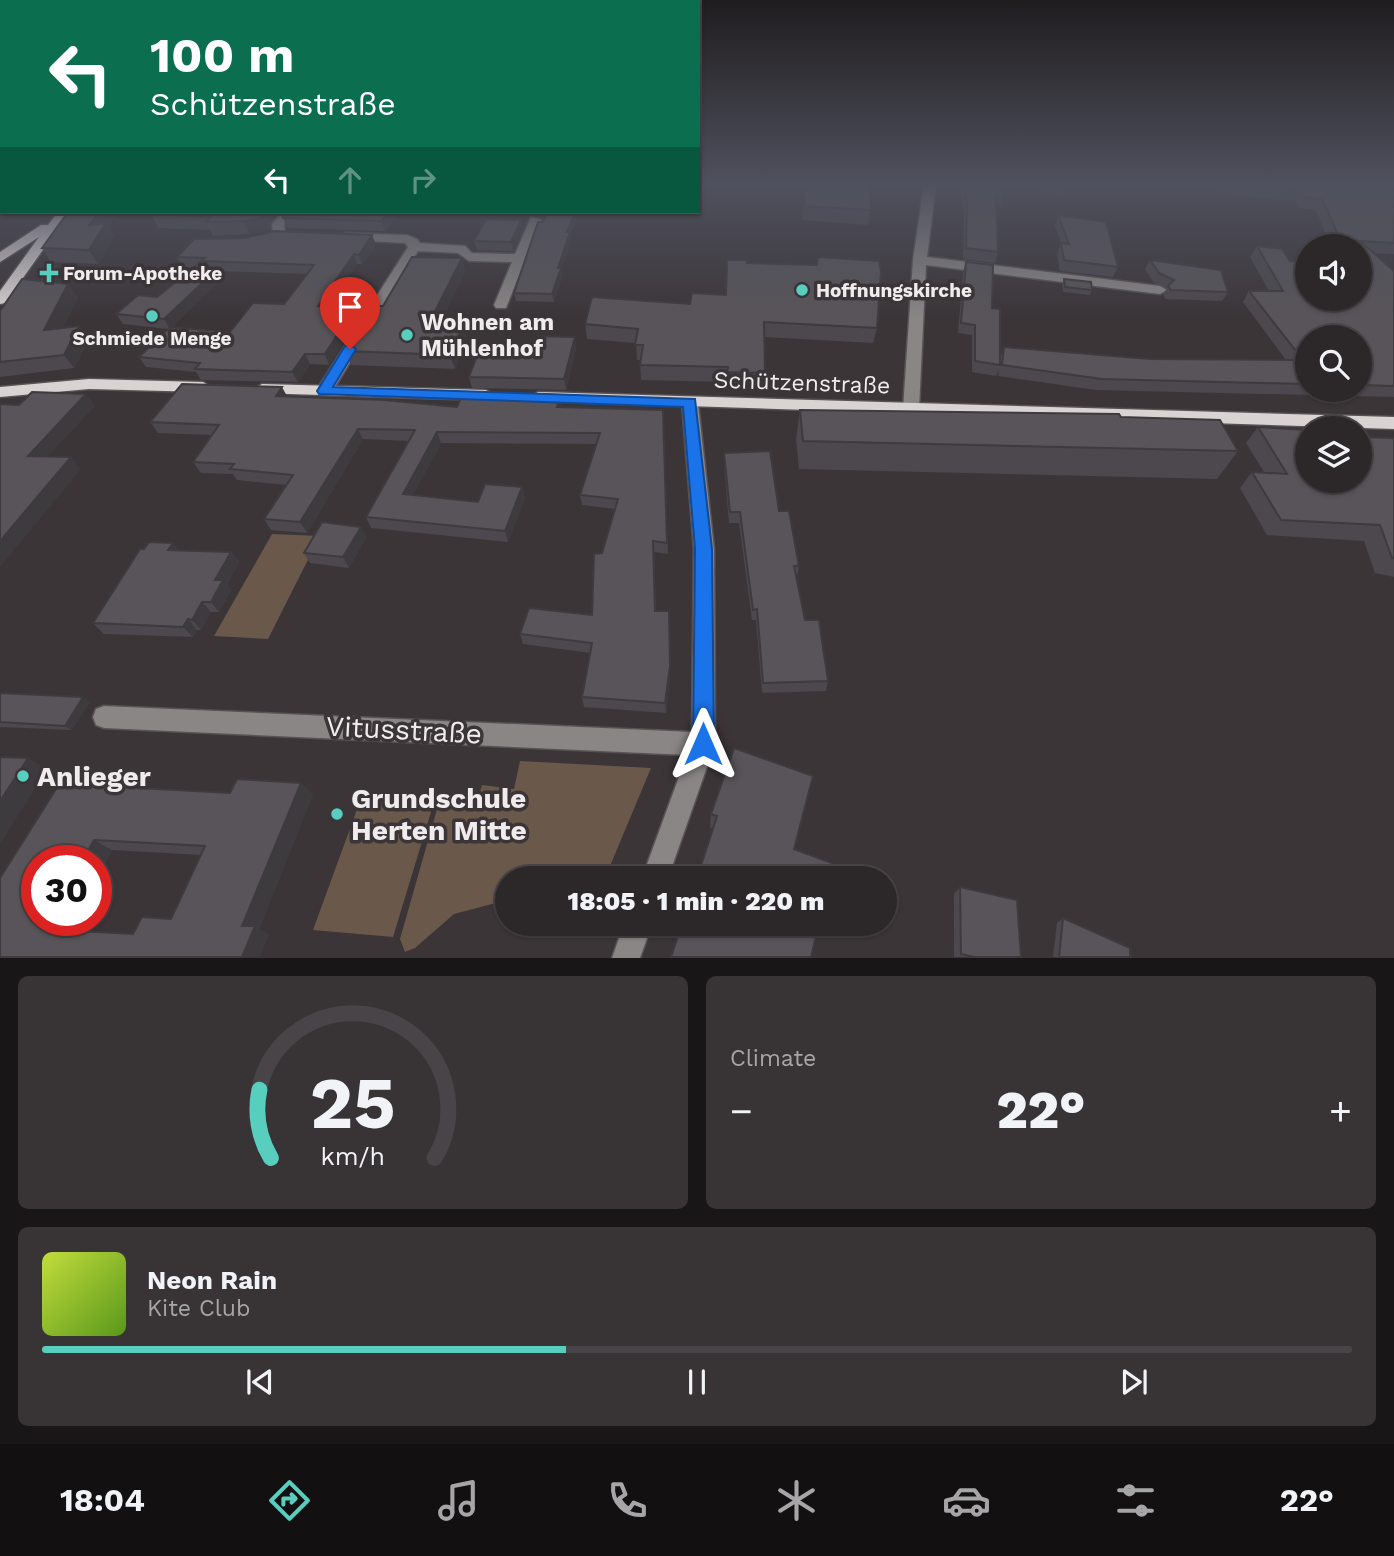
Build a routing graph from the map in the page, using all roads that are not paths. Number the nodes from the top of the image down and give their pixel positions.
1 (44, 230) edge
2 (49, 230) edge
3 (279, 230) edge
4 (531, 230) edge
5 (923, 230) edge
6 (280, 235) edge
7 (338, 236) edge
8 (414, 247) junction
9 (0, 258) edge
10 (520, 258) junction
11 (919, 260) junction
12 (1160, 290) dead end
13 (0, 300) edge
14 (501, 305) dead end
15 (214, 388) edge
16 (241, 388) edge
17 (324, 391) junction
18 (0, 392) edge
19 (690, 403) junction
20 (911, 409) junction
21 (1394, 423) edge
22 (104, 717) dead end
23 (703, 744) junction
24 (659, 866) edge
25 (634, 936) edge
26 (626, 957) edge

1 - 9 main road
2 - 13 main road
3 - 6 street
4 - 10 street
5 - 11 street
7 - 8 street
8 - 10 street
8 - 17 street
10 - 14 street
11 - 12 street
11 - 20 street
15 - 18 main road
16 - 17 main road, Schützenstraße
17 - 19 main road, Schützenstraße
19 - 20 main road, Schützenstraße
19 - 23 street
20 - 21 main road, Schützenstraße
22 - 23 street, Vitusstraße
23 - 24 street
25 - 26 street

